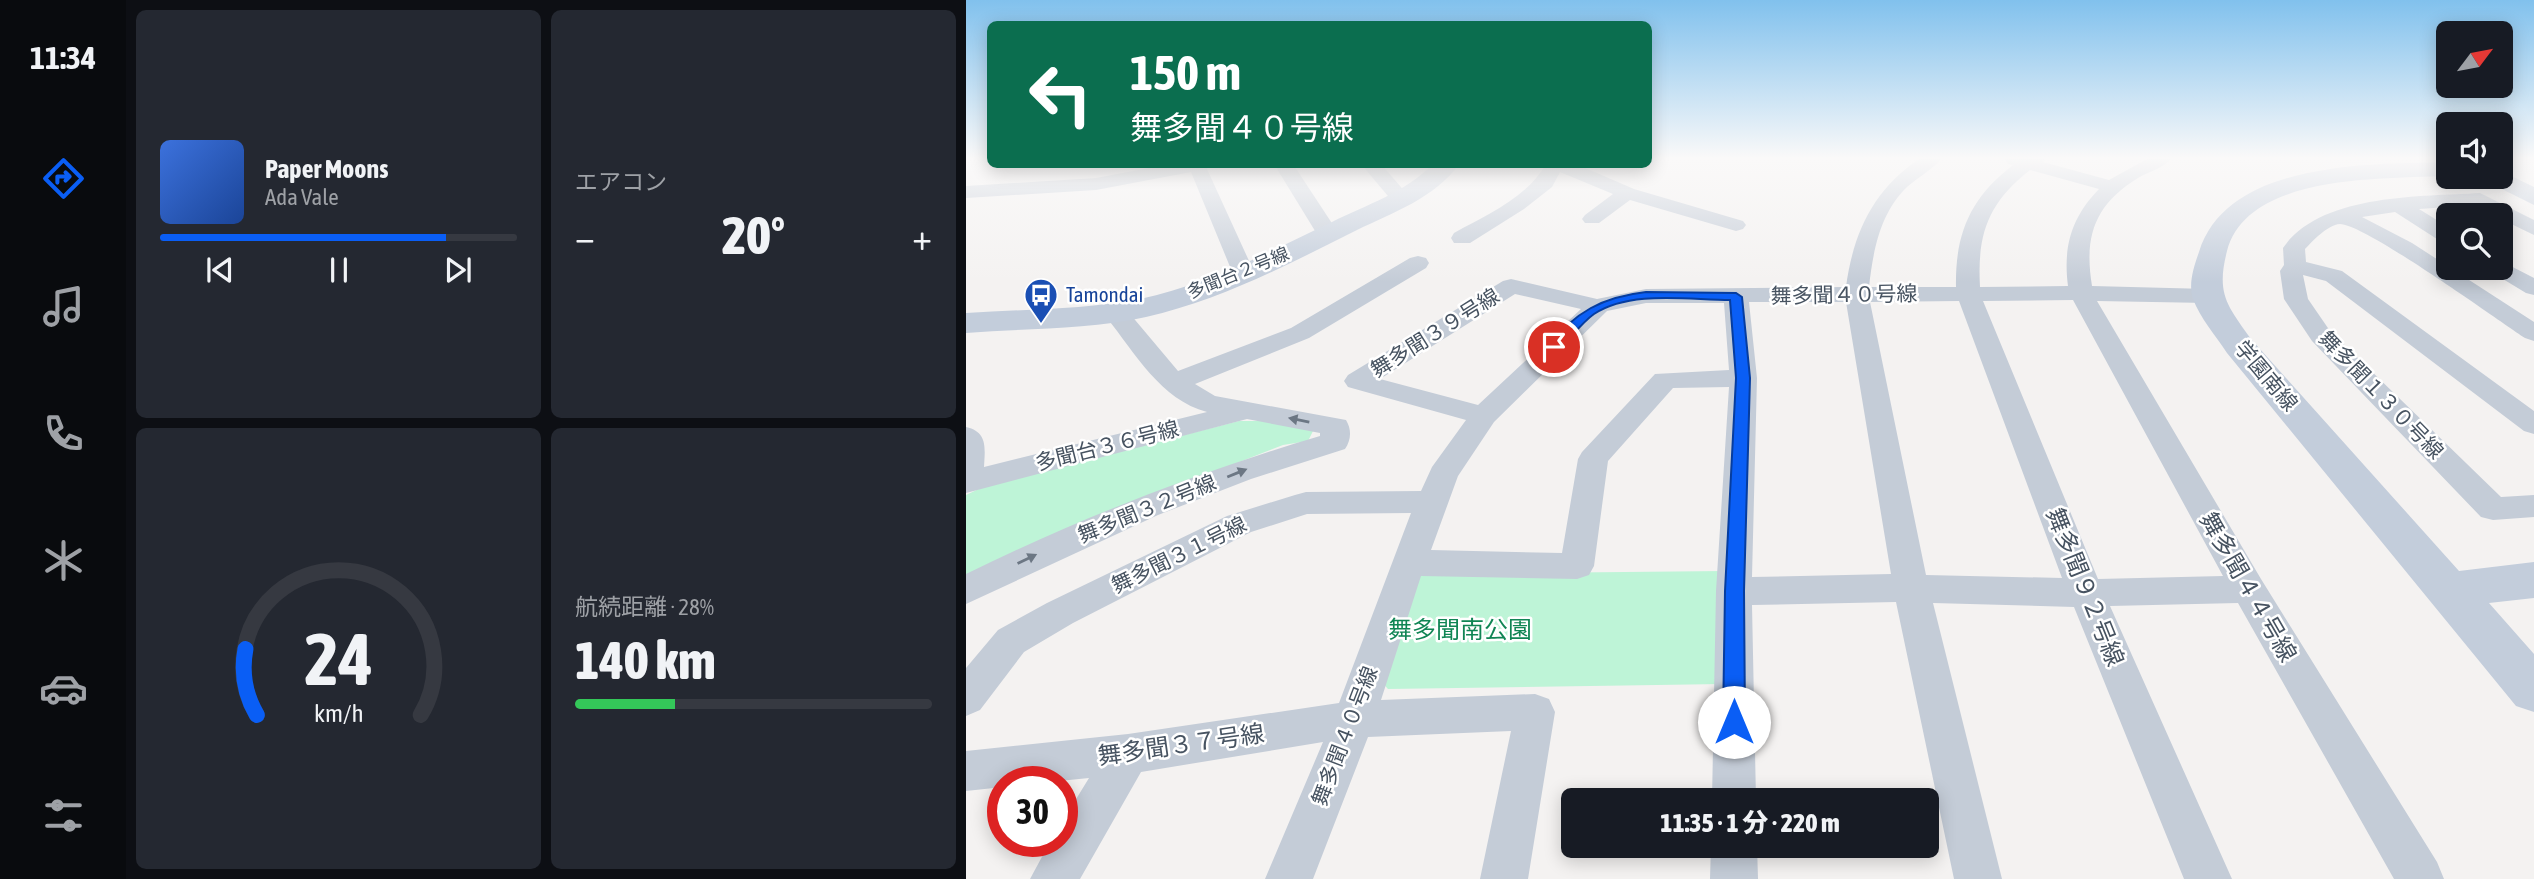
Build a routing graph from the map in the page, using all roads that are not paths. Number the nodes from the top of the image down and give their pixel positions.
1 (1213, 200) edge
2 (1306, 200) edge
3 (1395, 200) edge
4 (1523, 200) edge
5 (1618, 200) edge
6 (1651, 200) edge
7 (1885, 200) edge
8 (1989, 200) edge
9 (2100, 200) edge
10 (2255, 200) edge
11 (2466, 200) edge
12 (2482, 200) edge
13 (2398, 205) junction
14 (2341, 217) junction
15 (1592, 219) dead end
16 (1735, 225) dead end
17 (2436, 229) edge
18 (2534, 229) edge
19 (1328, 234) junction
20 (1462, 238) dead end
21 (1418, 263) dead end
22 (2295, 266) junction
23 (1244, 274) junction
24 (2513, 275) edge
25 (2534, 288) edge
26 (1968, 293) junction
27 (2081, 293) junction
28 (1857, 294) junction
29 (2208, 296) junction
30 (1736, 297) junction
31 (1598, 306) junction
32 (1116, 313) junction
33 (966, 323) edge
34 (2534, 333) edge
35 (1743, 378) junction
36 (1173, 383) junction
37 (1247, 410) junction
38 (1483, 416) junction
39 (2534, 425) edge
40 (966, 436) edge
41 (967, 482) edge
42 (1430, 502) junction
43 (2534, 506) edge
44 (1409, 563) junction
45 (2534, 580) edge
46 (1911, 588) junction
47 (2248, 589) junction
48 (966, 590) edge
49 (2450, 590) junction
50 (1734, 591) junction
51 (2086, 593) junction
52 (2534, 690) edge
53 (966, 698) edge
54 (1354, 719) junction
55 (1128, 754) junction
56 (966, 771) edge
57 (1734, 788) edge
58 (1734, 858) edge
59 (1054, 879) edge
60 (1289, 879) edge
61 (1504, 879) edge
62 (1734, 879) edge
63 (1978, 879) edge
64 (2208, 879) edge
65 (2420, 879) edge

1 - 23 street
2 - 19 street
3 - 19 street, 多聞台２号線
4 - 20 street
5 - 15 street
6 - 16 street
7 - 28 street
8 - 26 street
9 - 27 street
10 - 29 street
11 - 13 street
12 - 18 street
13 - 14 street
13 - 17 street
14 - 22 street
14 - 34 street
19 - 23 street, 多聞台２号線
21 - 36 street
22 - 39 street
22 - 43 street, 舞多聞１３０号線
23 - 32 street, 多聞台２号線
24 - 25 street
26 - 27 street, 舞多聞４０号線
26 - 28 street, 舞多聞４０号線
26 - 51 street, 舞多聞９２号線
27 - 29 street, 舞多聞４０号線
27 - 47 street, 舞多聞４４号線
28 - 30 street, 舞多聞４０号線
28 - 46 street
29 - 49 street, 学園南線
30 - 31 street, 舞多聞４０号線
30 - 35 street
31 - 38 street, 舞多聞４０号線
31 - 38 street, 舞多聞３９号線
32 - 33 street, 多聞台２号線
32 - 36 street
35 - 44 street
35 - 50 street
36 - 37 street
37 - 41 street, 多聞台３６号線
48 -> 37 street, 舞多聞３２号線
38 - 42 street, 舞多聞４０号線
40 - 41 street
42 - 44 street, 舞多聞４０号線
42 - 53 street, 舞多聞３１号線
44 - 54 street, 舞多聞４０号線
45 - 49 street
46 - 50 street
46 - 51 street
46 - 63 street
47 - 51 street
47 - 65 street, 舞多聞４４号線
49 - 52 street, 学園南線
50 - 57 street
51 - 64 street, 舞多聞９２号線
54 - 55 street, 舞多聞３７号線
54 - 60 street, 舞多聞４０号線
54 - 61 street, 舞多聞３７号線
55 - 56 street, 舞多聞３７号線
55 - 59 street
58 - 62 street

